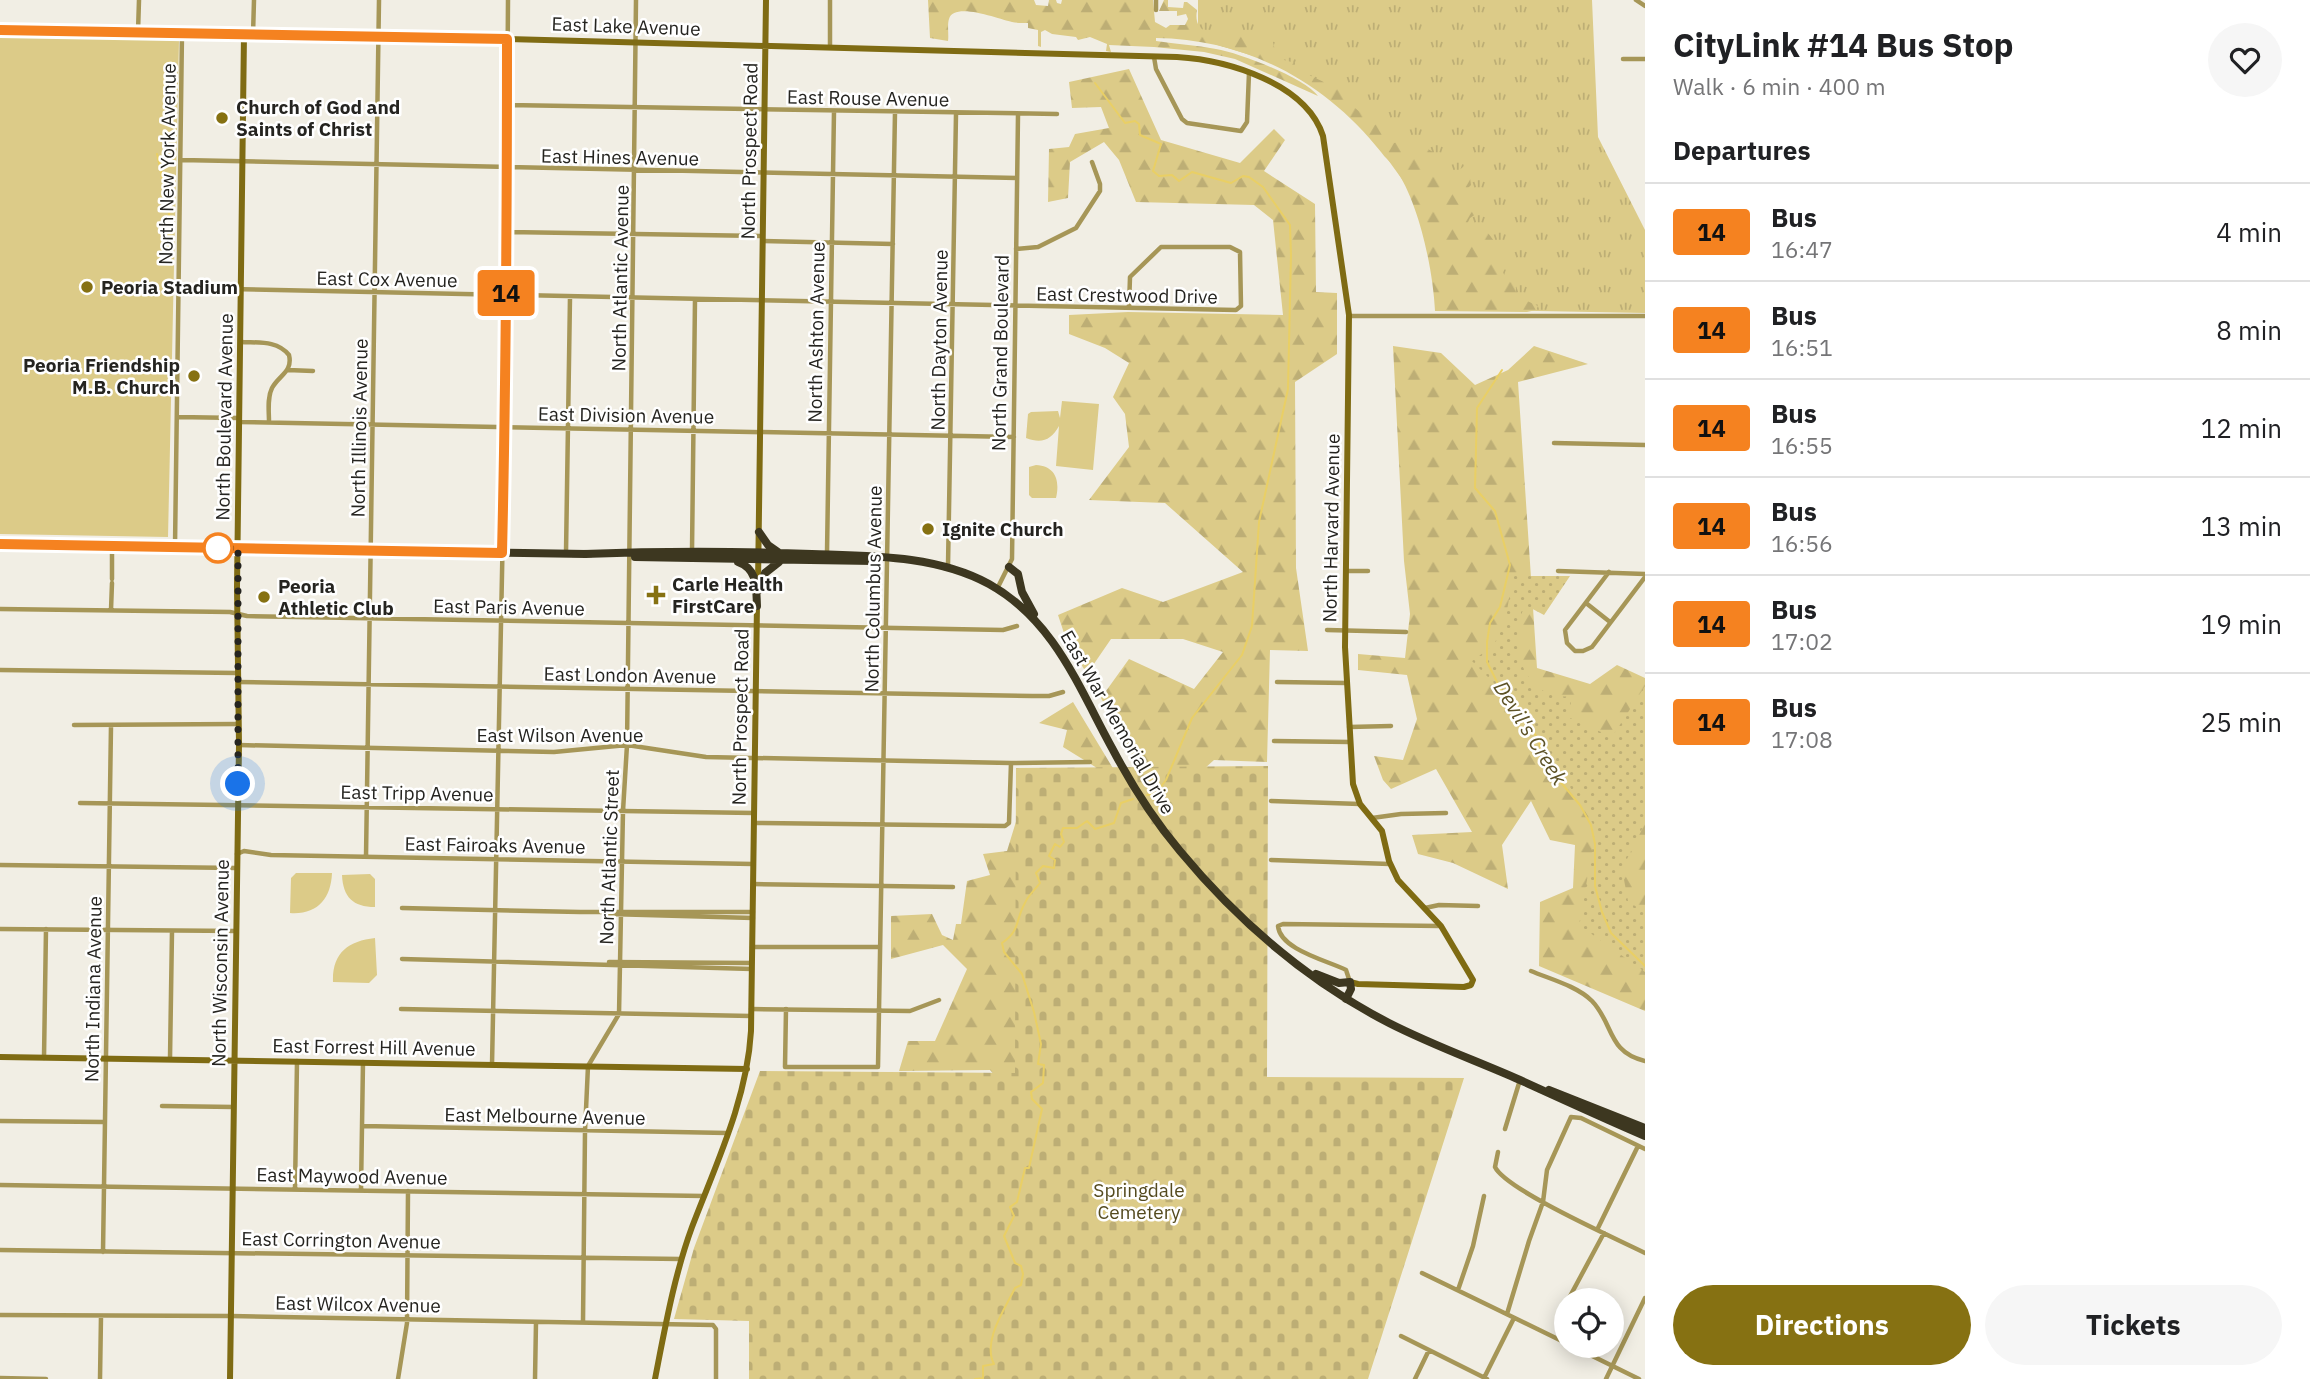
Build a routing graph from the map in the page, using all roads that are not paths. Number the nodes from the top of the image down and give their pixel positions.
1 (139, 0) edge
2 (254, 0) edge
3 (379, 0) edge
4 (508, 0) edge
5 (636, 0) edge
6 (766, 0) edge
7 (830, 0) edge
8 (1156, 0) edge
9 (1636, 0) edge
10 (1645, 6) edge
11 (1156, 10) dead end
12 (0, 30) edge
13 (138, 32) junction
14 (182, 33) junction
15 (244, 34) junction
16 (253, 35) junction
17 (379, 37) junction
18 (507, 39) junction
19 (636, 43) junction
20 (766, 46) junction
21 (830, 47) junction
22 (1154, 57) junction
23 (1623, 59) dead end
24 (1645, 59) edge
25 (1249, 73) junction
26 (507, 105) junction
27 (635, 107) junction
28 (765, 110) junction
29 (834, 111) junction
30 (895, 112) junction
31 (956, 114) junction
32 (1057, 114) dead end
33 (1018, 115) junction
34 (181, 160) junction
35 (1093, 162) dead end
36 (243, 163) junction
37 (377, 166) junction
38 (507, 169) junction
39 (635, 171) junction
40 (764, 174) junction
41 (832, 174) junction
42 (894, 176) junction
43 (955, 177) junction
44 (1017, 178) junction
45 (506, 232) junction
46 (634, 234) junction
47 (763, 239) junction
48 (832, 242) junction
49 (893, 243) junction
50 (1016, 249) junction
51 (179, 289) junction
52 (241, 289) junction
53 (375, 293) junction
54 (506, 296) junction
55 (570, 297) junction
56 (634, 298) junction
57 (695, 299) junction
58 (762, 301) junction
59 (831, 303) junction
60 (892, 304) junction
61 (953, 306) junction
62 (1015, 307) junction
63 (1129, 307) junction
64 (1349, 316) junction
65 (1645, 316) edge
66 (241, 342) junction
67 (288, 369) junction
68 (313, 371) dead end
69 (177, 417) junction
70 (239, 420) junction
71 (269, 422) junction
72 (373, 425) junction
73 (505, 427) junction
74 (569, 428) junction
75 (631, 430) junction
76 (694, 430) junction
77 (761, 432) junction
78 (829, 433) junction
79 (891, 435) junction
80 (951, 436) junction
81 (1013, 437) junction
82 (1554, 443) dead end
83 (1645, 445) edge
84 (759, 532) junction
85 (0, 544) edge
86 (112, 546) junction
87 (175, 547) junction
88 (238, 548) junction
89 (371, 551) junction
90 (692, 551) junction
91 (502, 553) junction
92 (781, 553) junction
93 (566, 554) junction
94 (827, 554) junction
95 (630, 555) junction
96 (758, 556) junction
97 (701, 559) junction
98 (887, 559) junction
99 (790, 561) junction
100 (1009, 566) junction
101 (947, 567) junction
102 (1346, 571) junction
103 (1558, 571) dead end
104 (1368, 572) dead end
105 (1609, 572) junction
106 (1645, 576) edge
107 (996, 589) junction
108 (758, 601) junction
109 (1586, 603) junction
110 (0, 609) edge
111 (111, 610) junction
112 (236, 613) junction
113 (370, 619) junction
114 (500, 622) junction
115 (1611, 622) junction
116 (629, 623) junction
117 (1041, 625) junction
118 (757, 626) junction
119 (1017, 626) dead end
120 (885, 628) junction
121 (1327, 630) dead end
122 (1345, 631) junction
123 (1406, 632) dead end
124 (0, 670) edge
125 (237, 673) junction
126 (237, 682) junction
127 (1277, 682) dead end
128 (1347, 683) junction
129 (368, 685) junction
130 (499, 687) junction
131 (628, 690) junction
132 (756, 691) junction
133 (1063, 692) dead end
134 (884, 694) junction
135 (74, 724) dead end
136 (239, 724) junction
137 (111, 726) junction
138 (1391, 726) dead end
139 (1349, 727) junction
140 (1274, 741) dead end
141 (1350, 742) junction
142 (239, 745) junction
143 (627, 745) junction
144 (368, 747) junction
145 (498, 750) junction
146 (755, 759) junction
147 (883, 761) junction
148 (1090, 762) dead end
149 (1012, 763) junction
150 (1271, 801) dead end
151 (79, 803) dead end
152 (110, 804) junction
153 (238, 804) junction
154 (1360, 804) junction
155 (366, 807) junction
156 (496, 808) junction
157 (623, 811) junction
158 (755, 813) junction
159 (1446, 813) dead end
160 (1372, 818) junction
161 (754, 823) junction
162 (882, 824) junction
163 (237, 854) junction
164 (366, 857) junction
165 (496, 859) junction
166 (1271, 860) dead end
167 (622, 861) junction
168 (753, 864) junction
169 (1390, 864) junction
170 (0, 865) edge
171 (108, 866) junction
172 (237, 868) junction
173 (753, 884) junction
174 (881, 886) junction
175 (953, 887) dead end
176 (1478, 906) dead end
177 (401, 908) dead end
178 (1424, 908) junction
179 (494, 910) junction
180 (620, 913) junction
181 (753, 915) junction
182 (1441, 926) junction
183 (0, 929) edge
184 (46, 929) junction
185 (108, 929) junction
186 (172, 930) junction
187 (236, 931) junction
188 (752, 947) junction
189 (880, 947) junction
190 (402, 959) dead end
191 (1290, 960) junction
192 (494, 961) junction
193 (620, 963) junction
194 (752, 966) junction
195 (1531, 971) dead end
196 (1353, 985) junction
197 (1346, 999) junction
198 (939, 1000) dead end
199 (401, 1009) dead end
200 (786, 1009) junction
201 (879, 1011) junction
202 (493, 1012) junction
203 (751, 1013) junction
204 (619, 1014) junction
205 (0, 1057) edge
206 (44, 1058) junction
207 (106, 1059) junction
208 (170, 1059) junction
209 (234, 1060) junction
210 (297, 1061) junction
211 (1645, 1061) edge
212 (363, 1062) junction
213 (492, 1065) junction
214 (588, 1066) junction
215 (747, 1069) junction
216 (1520, 1080) junction
217 (162, 1106) dead end
218 (234, 1107) junction
219 (0, 1121) edge
220 (104, 1122) junction
221 (362, 1126) junction
222 (1645, 1128) edge
223 (1505, 1129) dead end
224 (585, 1131) junction
225 (727, 1133) junction
226 (1645, 1136) edge
227 (1638, 1146) junction
228 (1645, 1149) edge
229 (1498, 1152) dead end
230 (0, 1185) edge
231 (103, 1186) junction
232 (233, 1188) junction
233 (295, 1189) junction
234 (361, 1190) junction
235 (408, 1191) junction
236 (584, 1194) junction
237 (704, 1196) junction
238 (1484, 1196) dead end
239 (1543, 1202) junction
240 (1597, 1230) junction
241 (1604, 1233) junction
242 (0, 1250) edge
243 (103, 1252) junction
244 (232, 1253) junction
245 (1645, 1253) edge
246 (407, 1255) junction
247 (583, 1258) junction
248 (681, 1259) junction
249 (1422, 1273) dead end
250 (1575, 1288) edge
251 (1458, 1290) junction
252 (1645, 1298) edge
253 (1507, 1314) junction
254 (0, 1315) edge
255 (101, 1315) junction
256 (231, 1316) junction
257 (1514, 1318) junction
258 (407, 1319) junction
259 (536, 1322) junction
260 (583, 1322) junction
261 (666, 1324) junction
262 (1401, 1336) dead end
263 (1554, 1337) edge
264 (1429, 1350) junction
265 (1596, 1358) edge
266 (1612, 1366) junction
267 (0, 1378) edge
268 (1486, 1378) edge
269 (46, 1379) edge
270 (100, 1379) edge
271 (230, 1379) edge
272 (398, 1379) edge
273 (535, 1379) edge
274 (654, 1379) edge
275 (716, 1379) edge
276 (1415, 1379) edge
277 (1606, 1379) edge
278 (1639, 1379) edge

1 - 13 street
2 - 16 street
3 - 17 street, North Illinois Avenue
4 - 18 street
5 - 19 street, North Atlantic Avenue
6 - 20 street, North Prospect Road
7 - 21 street
8 - 11 street
9 - 10 street
12 - 13 street, East Lake Avenue
13 - 14 street, East Lake Avenue
14 - 15 street, East Lake Avenue
14 - 34 street, North New York Avenue
15 - 16 street, East Lake Avenue
15 - 36 street, North Boulevard Avenue
16 - 17 street, East Lake Avenue
17 - 18 street, East Lake Avenue
17 - 37 street, North Illinois Avenue
18 - 19 street, East Lake Avenue
18 - 26 street
19 - 20 street, East Lake Avenue
19 - 27 street, North Atlantic Avenue
20 - 21 street, East Lake Avenue
20 - 28 street, North Prospect Road
21 - 22 street, East Lake Avenue
22 - 25 street, East Lake Avenue
22 - 25 street
23 - 24 street
25 - 64 street, North Harvard Avenue
26 - 27 street, East Rouse Avenue
26 - 38 street
27 - 28 street, East Rouse Avenue
27 - 39 street, North Atlantic Avenue
28 - 29 street, East Rouse Avenue
28 - 40 street, North Prospect Road
29 - 30 street, East Rouse Avenue
29 - 41 street, North Ashton Avenue
30 - 31 street, East Rouse Avenue
30 - 42 street, North Columbus Avenue
31 - 33 street, East Rouse Avenue
31 - 43 street, North Dayton Avenue
32 - 33 street, East Rouse Avenue
33 - 44 street, North Grand Boulevard
34 - 36 street, East Hines Avenue
34 - 51 street, North New York Avenue
35 - 50 street
36 - 37 street, East Hines Avenue
36 - 52 street, North Boulevard Avenue
37 - 38 street, East Hines Avenue
37 - 53 street, North Illinois Avenue
38 - 39 street, East Hines Avenue
38 - 45 street
39 - 40 street, East Hines Avenue
39 - 46 street, North Atlantic Avenue
40 - 41 street, East Hines Avenue
40 - 47 street, North Prospect Road
41 - 42 street, East Hines Avenue
41 - 48 street, North Ashton Avenue
42 - 43 street, East Hines Avenue
42 - 49 street, North Columbus Avenue
43 - 44 street, East Hines Avenue
43 - 61 street, North Dayton Avenue
44 - 50 street, North Grand Boulevard
45 - 46 street
45 - 54 street
46 - 47 street
46 - 56 street, North Atlantic Avenue
47 - 48 street
47 - 58 street, North Prospect Road
48 - 49 street
48 - 59 street, North Ashton Avenue
49 - 60 street, North Columbus Avenue
50 - 62 street, North Grand Boulevard
51 - 52 street, East Cox Avenue
51 - 69 street, North New York Avenue
52 - 53 street, East Cox Avenue
52 - 66 street, North Boulevard Avenue
53 - 54 street, East Cox Avenue
53 - 72 street, North Illinois Avenue
54 - 55 street, East Cox Avenue
54 - 73 street
55 - 56 street, East Cox Avenue
55 - 74 street
56 - 57 street, East Cox Avenue
56 - 75 street, North Atlantic Avenue
57 - 58 street, East Cox Avenue
57 - 76 street
58 - 59 street, East Crestwood Drive
58 - 77 street, North Prospect Road
59 - 60 street, East Crestwood Drive
59 - 78 street, North Ashton Avenue
60 - 61 street, East Crestwood Drive
60 - 79 street, North Columbus Avenue
61 - 62 street, East Crestwood Drive
61 - 80 street, North Dayton Avenue
62 - 63 street, East Crestwood Drive
62 - 81 street, North Grand Boulevard
63 - 63 street, East Crestwood Drive
64 - 65 street
64 - 102 street, North Harvard Avenue
66 - 67 street
66 - 70 street, North Boulevard Avenue
67 - 68 street
67 - 71 street
69 - 70 street, East Division Avenue
69 - 87 street, North New York Avenue
70 - 71 street, East Division Avenue
70 - 88 street, North Boulevard Avenue
71 - 72 street, East Division Avenue
72 - 73 street, East Division Avenue
72 - 89 street, North Illinois Avenue
73 - 74 street, East Division Avenue
73 - 91 street
74 - 75 street, East Division Avenue
74 - 93 street
75 - 76 street, East Division Avenue
75 - 95 street, North Atlantic Avenue
76 - 77 street, East Division Avenue
76 - 90 street
77 - 78 street, East Division Avenue
77 - 84 street, North Prospect Road
78 - 79 street, East Division Avenue
78 - 94 street, North Ashton Avenue
79 - 80 street, East Division Avenue
79 - 98 street, North Columbus Avenue
80 - 81 street, East Division Avenue
80 - 101 street, North Dayton Avenue
81 - 100 street, North Grand Boulevard
82 - 83 street
84 - 92 highway
84 - 96 street, North Prospect Road
85 - 86 highway, East War Memorial Drive
86 - 87 highway, East War Memorial Drive
86 - 111 street
87 - 88 highway, East War Memorial Drive
88 - 89 highway, East War Memorial Drive
88 - 112 street, North Wisconsin Avenue
89 - 91 highway, East War Memorial Drive
89 - 113 street, North Illinois Avenue
90 - 95 highway, East War Memorial Drive
90 - 96 highway, East War Memorial Drive
91 - 93 highway, East War Memorial Drive
91 - 114 street
92 - 94 highway, East War Memorial Drive
92 - 96 highway, East War Memorial Drive
93 - 95 highway, East War Memorial Drive
94 - 98 highway, East War Memorial Drive
95 - 97 highway, East War Memorial Drive
95 - 116 street, North Atlantic Street
96 - 97 highway, East War Memorial Drive
96 - 99 highway, East War Memorial Drive
96 - 108 street, North Prospect Road
97 - 108 highway
98 - 99 highway, East War Memorial Drive
98 - 101 highway, East War Memorial Drive
98 - 120 street, North Columbus Avenue
99 - 108 highway
100 - 107 street, North Grand Boulevard
100 - 117 highway
101 - 107 highway, East War Memorial Drive
102 - 104 street
102 - 122 street, North Harvard Avenue
103 - 105 street
105 - 106 street
105 - 109 street
106 - 115 street
107 - 117 highway, East War Memorial Drive
108 - 118 street, North Prospect Road
109 - 115 street
109 - 115 street
110 - 111 street, East Paris Avenue
111 - 112 street, East Paris Avenue
112 - 113 street, East Paris Avenue
112 - 125 street, North Wisconsin Avenue
113 - 114 street, East Paris Avenue
113 - 129 street, North Illinois Avenue
114 - 116 street, East Paris Avenue
114 - 130 street
116 - 118 street, East Paris Avenue
116 - 131 street, North Atlantic Street
117 - 191 highway, East War Memorial Drive
118 - 120 street, East Paris Avenue
118 - 132 street, North Prospect Road
119 - 120 street, East Paris Avenue
120 - 134 street, North Columbus Avenue
121 - 122 street
122 - 123 street
122 - 128 street, North Harvard Avenue
124 - 125 street
125 - 126 street, North Wisconsin Avenue
126 - 129 street, East London Avenue
126 - 136 street, North Wisconsin Avenue
127 - 128 street
128 - 139 street, North Harvard Avenue
129 - 130 street, East London Avenue
129 - 144 street, North Illinois Avenue
130 - 131 street, East London Avenue
130 - 145 street
131 - 132 street, East London Avenue
131 - 143 street, North Atlantic Street
132 - 134 street, East London Avenue
132 - 146 street, North Prospect Road
133 - 134 street, East London Avenue
134 - 147 street, North Columbus Avenue
135 - 137 street
136 - 137 street
136 - 142 street, North Wisconsin Avenue
137 - 152 street, North Indiana Avenue
138 - 139 street
139 - 141 street, North Harvard Avenue
140 - 141 street
141 - 154 street, North Harvard Avenue
142 - 144 street, East Wilson Avenue
142 - 153 street, North Wisconsin Avenue
143 - 145 street, East Wilson Avenue
143 - 146 street, East Wilson Avenue
143 - 157 street, North Atlantic Street
144 - 145 street, East Wilson Avenue
144 - 155 street, North Illinois Avenue
145 - 156 street
146 - 147 street, East Wilson Avenue
146 - 158 street, North Prospect Road
147 - 149 street, East Wilson Avenue
147 - 162 street, North Columbus Avenue
148 - 149 street, East Wilson Avenue
149 - 162 street
150 - 154 street
151 - 152 street, East Tripp Avenue
152 - 153 street, East Tripp Avenue
152 - 171 street, North Indiana Avenue
153 - 155 street, East Tripp Avenue
153 - 163 street, North Wisconsin Avenue
154 - 160 street, North Harvard Avenue
155 - 156 street, East Tripp Avenue
155 - 164 street, North Illinois Avenue
156 - 157 street, East Tripp Avenue
156 - 165 street
157 - 158 street, East Tripp Avenue
157 - 167 street, North Atlantic Street
158 - 161 street, North Prospect Road
159 - 160 street
160 - 169 street, North Harvard Avenue
161 - 162 street
161 - 168 street, North Prospect Road
162 - 174 street, North Columbus Avenue
163 - 164 street, East Fairoaks Avenue
163 - 172 street, North Wisconsin Avenue
164 - 165 street, East Fairoaks Avenue
165 - 167 street, East Fairoaks Avenue
165 - 179 street
166 - 169 street
167 - 168 street, East Fairoaks Avenue
167 - 180 street, North Atlantic Street
168 - 173 street, North Prospect Road
169 - 178 street, North Harvard Avenue
170 - 171 street
171 - 172 street
171 - 185 street, North Indiana Avenue
172 - 187 street, North Wisconsin Avenue
173 - 174 street
173 - 181 street, North Prospect Road
174 - 175 street
174 - 189 street, North Columbus Avenue
176 - 178 street
177 - 179 street
178 - 182 street, North Harvard Avenue
179 - 180 street
179 - 192 street
180 - 181 street
180 - 193 street, North Atlantic Street
181 - 188 street, North Prospect Road
182 - 196 street, North Harvard Avenue
182 - 196 street
183 - 184 street
184 - 185 street
184 - 206 street
185 - 186 street
185 - 207 street, North Indiana Avenue
186 - 187 street
186 - 208 street
187 - 209 street, North Wisconsin Avenue
188 - 189 street
188 - 194 street, North Prospect Road
189 - 201 street, North Columbus Avenue
190 - 192 street
191 - 196 highway
191 - 197 highway, East War Memorial Drive
192 - 193 street
192 - 202 street
193 - 194 street
193 - 204 street, North Atlantic Street
194 - 203 street, North Prospect Road
195 - 211 street
196 - 197 highway
197 - 216 highway, East War Memorial Drive
198 - 201 street
199 - 202 street
200 - 201 street
200 - 201 street, North Columbus Avenue
200 - 203 street
202 - 204 street
202 - 213 street
203 - 204 street
203 - 215 street, North Prospect Road
204 - 214 street, North Atlantic Street
205 - 206 street, East Forrest Hill Avenue
206 - 207 street, East Forrest Hill Avenue
207 - 208 street, East Forrest Hill Avenue
207 - 220 street, North Indiana Avenue
208 - 209 street, East Forrest Hill Avenue
209 - 210 street, East Forrest Hill Avenue
209 - 218 street, North Wisconsin Avenue
210 - 212 street, East Forrest Hill Avenue
210 - 233 street
212 - 213 street, East Forrest Hill Avenue
212 - 221 street
213 - 214 street, East Forrest Hill Avenue
214 - 215 street, East Forrest Hill Avenue
214 - 224 street
215 - 225 street, North Prospect Road
216 - 222 highway, East War Memorial Drive
216 - 223 street
216 - 226 highway, East War Memorial Drive
217 - 218 street
218 - 232 street, North Wisconsin Avenue
219 - 220 street
220 - 231 street, North Indiana Avenue
221 - 224 street, East Melbourne Avenue
221 - 234 street
224 - 225 street, East Melbourne Avenue
224 - 236 street
225 - 237 street, North Prospect Road
227 - 228 street
227 - 239 street
227 - 240 street
229 - 239 street
230 - 231 street, East Maywood Avenue
231 - 232 street, East Maywood Avenue
231 - 243 street, North Indiana Avenue
232 - 233 street, East Maywood Avenue
232 - 244 street, North Wisconsin Avenue
233 - 234 street, East Maywood Avenue
234 - 235 street, East Maywood Avenue
235 - 236 street, East Maywood Avenue
235 - 246 street
236 - 237 street, East Maywood Avenue
236 - 247 street
237 - 248 street, North Prospect Road
238 - 251 street
239 - 240 street
239 - 253 street
240 - 241 street
241 - 245 street
241 - 250 street
242 - 243 street, East Corrington Avenue
243 - 244 street, East Corrington Avenue
244 - 246 street, East Corrington Avenue
244 - 256 street, North Wisconsin Avenue
246 - 247 street, East Corrington Avenue
246 - 258 street
247 - 248 street, East Corrington Avenue
247 - 260 street
248 - 261 street, North Prospect Road
249 - 251 street
251 - 253 street
252 - 266 street
253 - 257 street
254 - 255 street, East Wilcox Avenue
255 - 256 street, East Wilcox Avenue
255 - 270 street
256 - 258 street, East Wilcox Avenue
256 - 271 street, North Wisconsin Avenue
257 - 263 street
257 - 268 street
258 - 259 street, East Wilcox Avenue
258 - 272 street
259 - 260 street, East Wilcox Avenue
259 - 273 street
260 - 261 street, East Wilcox Avenue
261 - 274 street, North Prospect Road
261 - 275 street, East Wilcox Avenue
262 - 264 street
264 - 268 street
264 - 276 street
265 - 266 street
266 - 277 street
266 - 278 street
267 - 269 street

